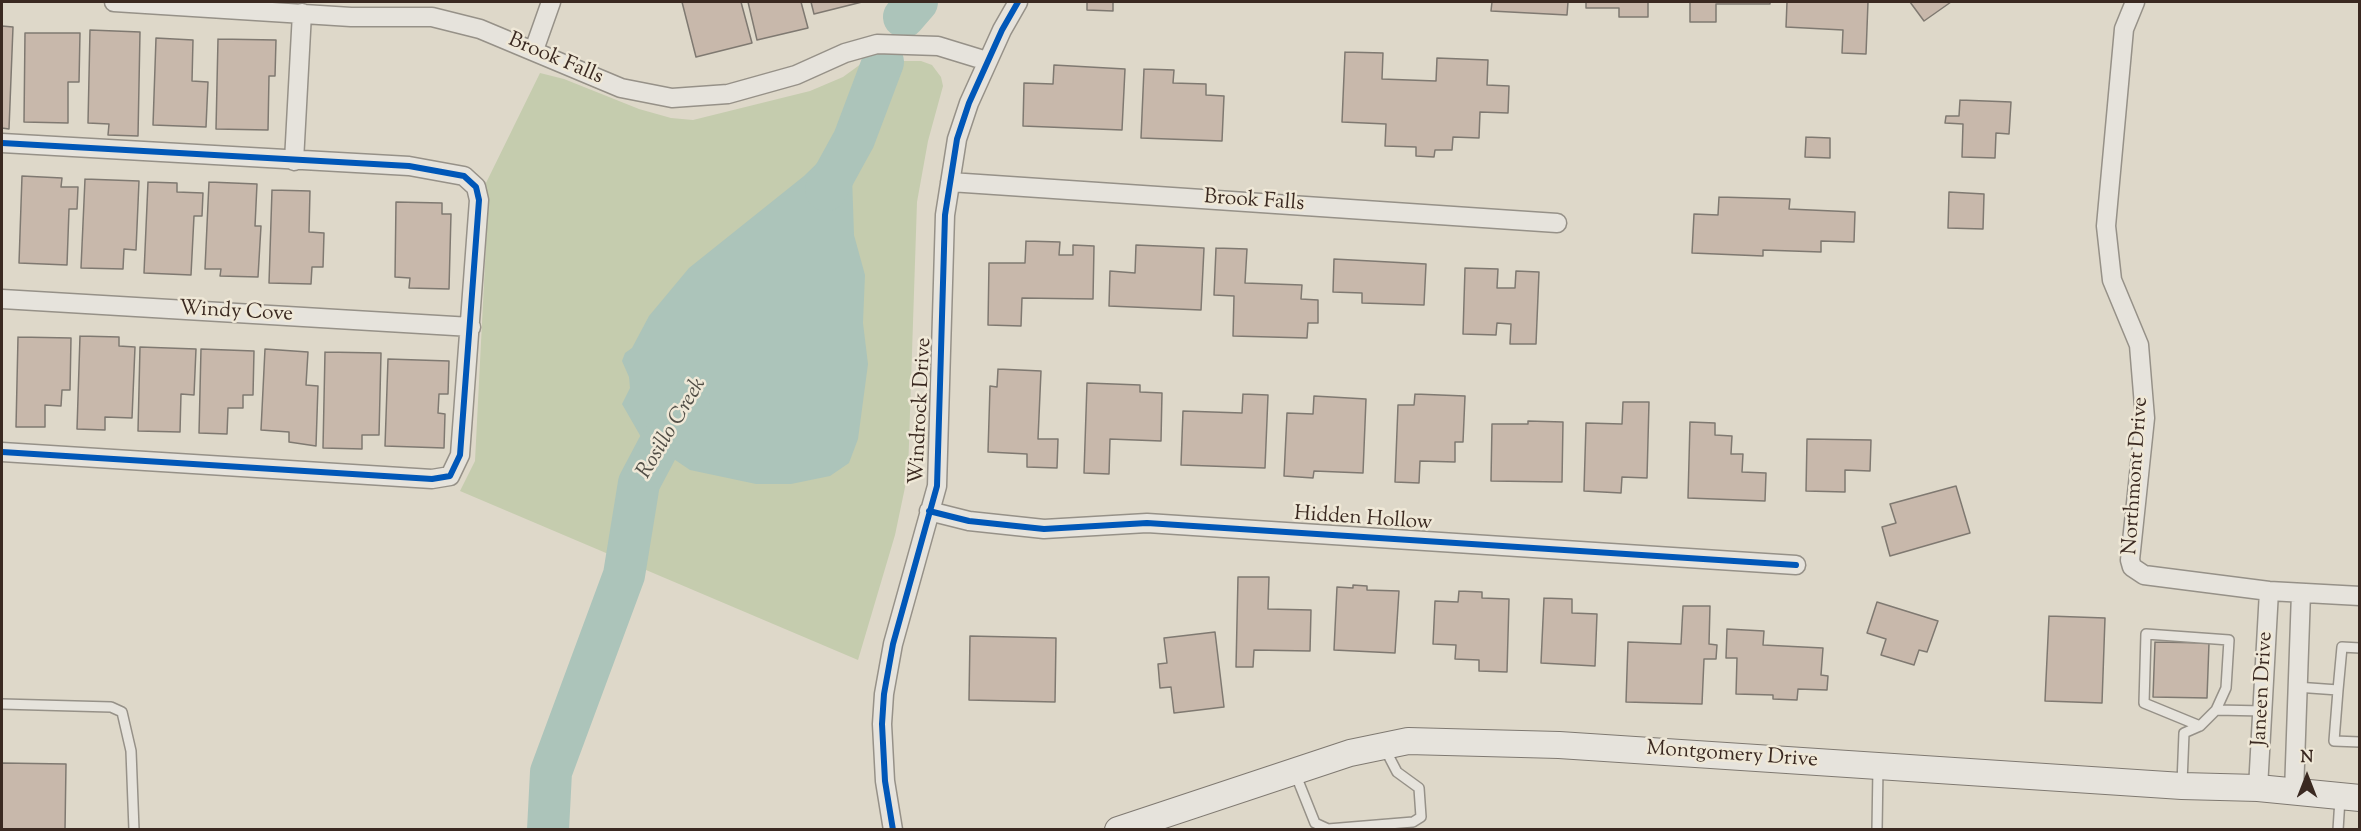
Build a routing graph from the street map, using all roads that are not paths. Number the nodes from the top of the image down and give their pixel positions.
1 (114, 2) edge
2 (551, 2) edge
3 (1018, 2) edge
4 (2135, 2) edge
5 (302, 13) junction
6 (534, 50) junction
7 (987, 61) junction
8 (2, 143) edge
9 (294, 161) junction
10 (950, 182) junction
11 (1557, 222) dead end
12 (2, 300) edge
13 (471, 327) junction
14 (2, 452) edge
15 (929, 512) junction
16 (1796, 565) dead end
17 (2269, 591) junction
18 (2301, 593) junction
19 (2360, 596) edge
20 (2360, 648) edge
21 (2296, 687) junction
22 (2338, 690) junction
23 (2, 704) edge
24 (2216, 710) junction
25 (2264, 711) junction
26 (2200, 726) junction
27 (2360, 742) edge
28 (1383, 746) junction
29 (1878, 766) junction
30 (1294, 771) junction
31 (2182, 786) junction
32 (2258, 788) junction
33 (2294, 792) junction
34 (2350, 797) edge
35 (134, 830) edge
36 (893, 830) edge
37 (1118, 830) edge
38 (1876, 830) edge
39 (2338, 830) edge

1 - 5 street, Brook Falls
2 - 6 street
3 - 7 street, Windrock Drive
4 - 17 street, Northmont Drive
5 - 6 street, Brook Falls
5 - 9 street
6 - 7 street, Brook Falls
7 - 10 street, Windrock Drive
8 - 9 street
9 - 13 street
10 - 11 street, Brook Falls
10 - 15 street, Windrock Drive
12 - 13 street, Windy Cove
13 - 14 street
15 - 16 street, Hidden Hollow
15 - 36 street, Windrock Drive
17 - 18 street, Northmont Drive
17 - 25 street, Janeen Drive
18 - 19 street, Northmont Drive
18 - 21 street
20 - 22 lane
21 - 22 lane
21 - 33 street
22 - 27 lane
23 - 35 lane
24 - 25 lane
24 - 26 lane
24 - 26 lane
25 - 32 street, Janeen Drive
26 - 31 lane
28 - 29 main road, Montgomery Drive
28 - 30 main road, Montgomery Drive
28 - 30 lane
29 - 31 main road, Montgomery Drive
29 - 38 lane
30 - 37 main road, Montgomery Drive
31 - 32 main road, Montgomery Drive
32 - 33 main road, Montgomery Drive
33 - 34 main road, Montgomery Drive
34 - 39 lane

